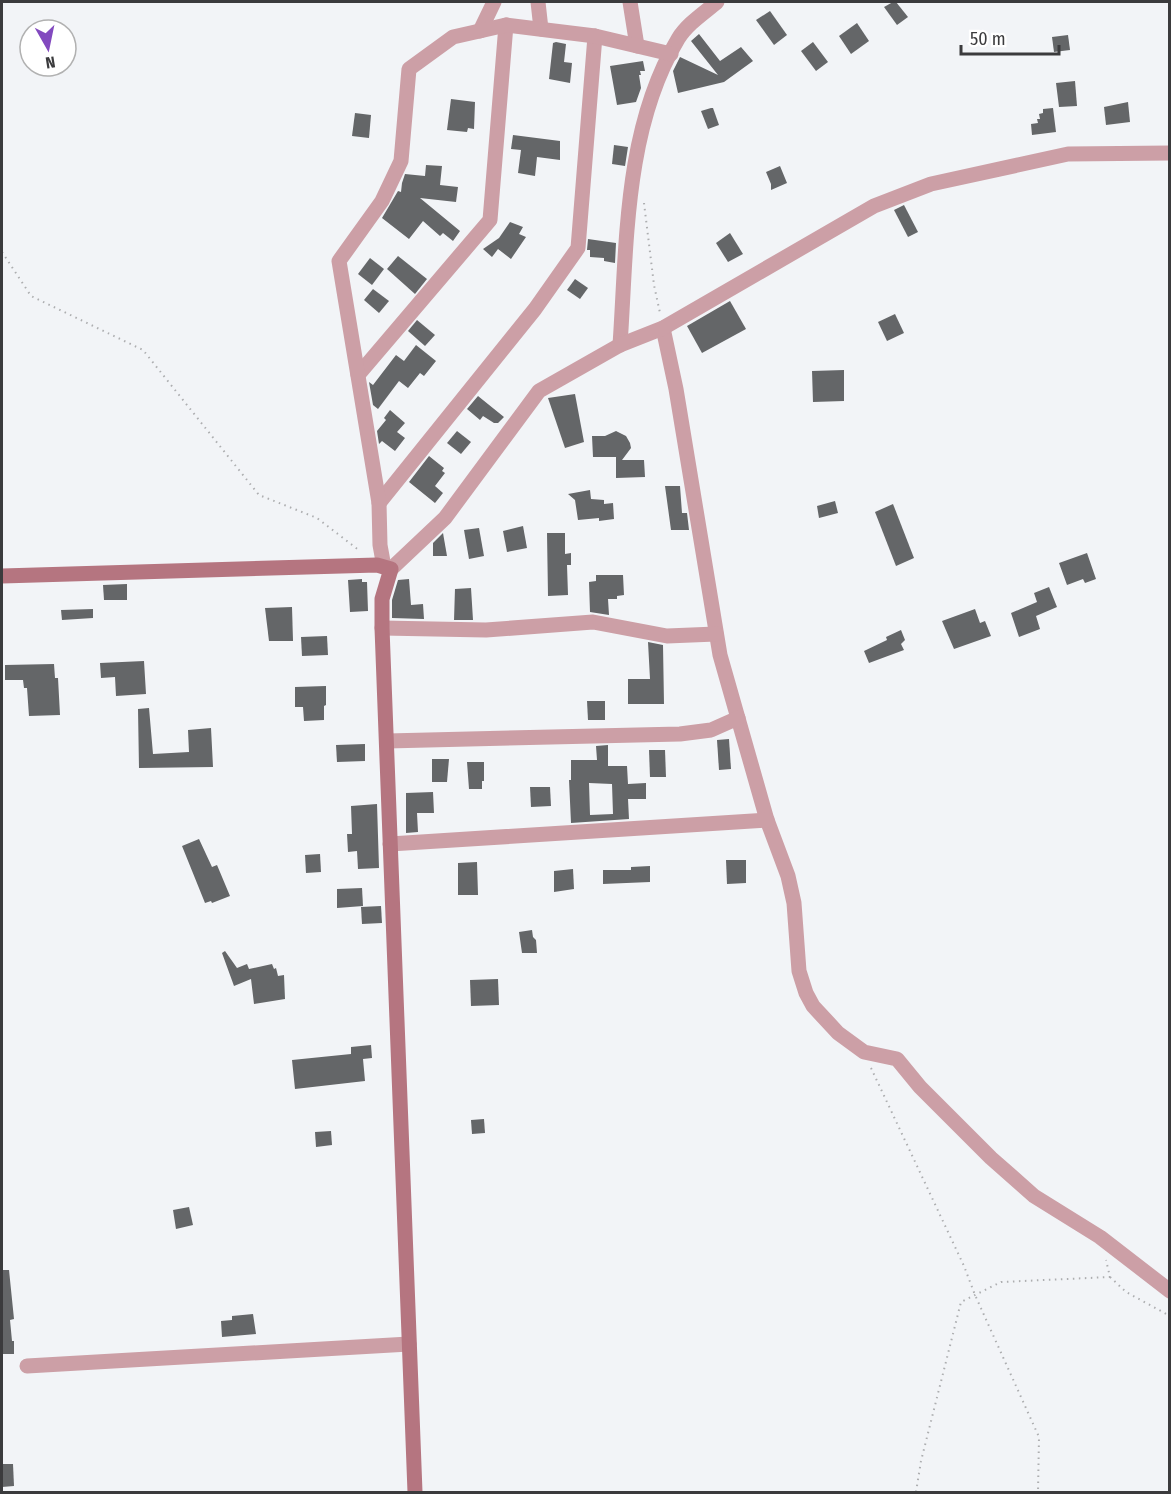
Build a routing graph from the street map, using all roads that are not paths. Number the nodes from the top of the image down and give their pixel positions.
1 (494, 2) edge
2 (538, 2) edge
3 (630, 2) edge
4 (717, 2) edge
5 (506, 25) junction
6 (542, 29) junction
7 (480, 31) junction
8 (595, 36) junction
9 (638, 46) junction
10 (671, 54) junction
11 (1170, 153) edge
12 (663, 328) junction
13 (620, 345) junction
14 (357, 375) junction
15 (379, 503) junction
16 (384, 567) junction
17 (2, 576) edge
18 (382, 628) junction
19 (716, 634) junction
20 (738, 717) junction
21 (387, 741) junction
22 (767, 820) junction
23 (390, 844) junction
24 (1170, 1292) edge
25 (409, 1344) junction
26 (27, 1366) dead end
27 (415, 1492) edge

1 - 7 street
2 - 6 street
3 - 9 street
4 - 10 street
5 - 6 street
5 - 7 street
5 - 14 street
6 - 8 street
7 - 14 street
8 - 9 street
8 - 15 street
9 - 10 street
10 - 13 street
11 - 12 street
12 - 13 street
12 - 19 street
13 - 16 street
14 - 15 street
15 - 16 street
16 - 17 street
16 - 18 street
18 - 19 street
18 - 21 street
19 - 20 street
20 - 21 street
20 - 22 street
21 - 23 street
22 - 23 street
22 - 24 street
23 - 25 street
25 - 26 street
25 - 27 street

